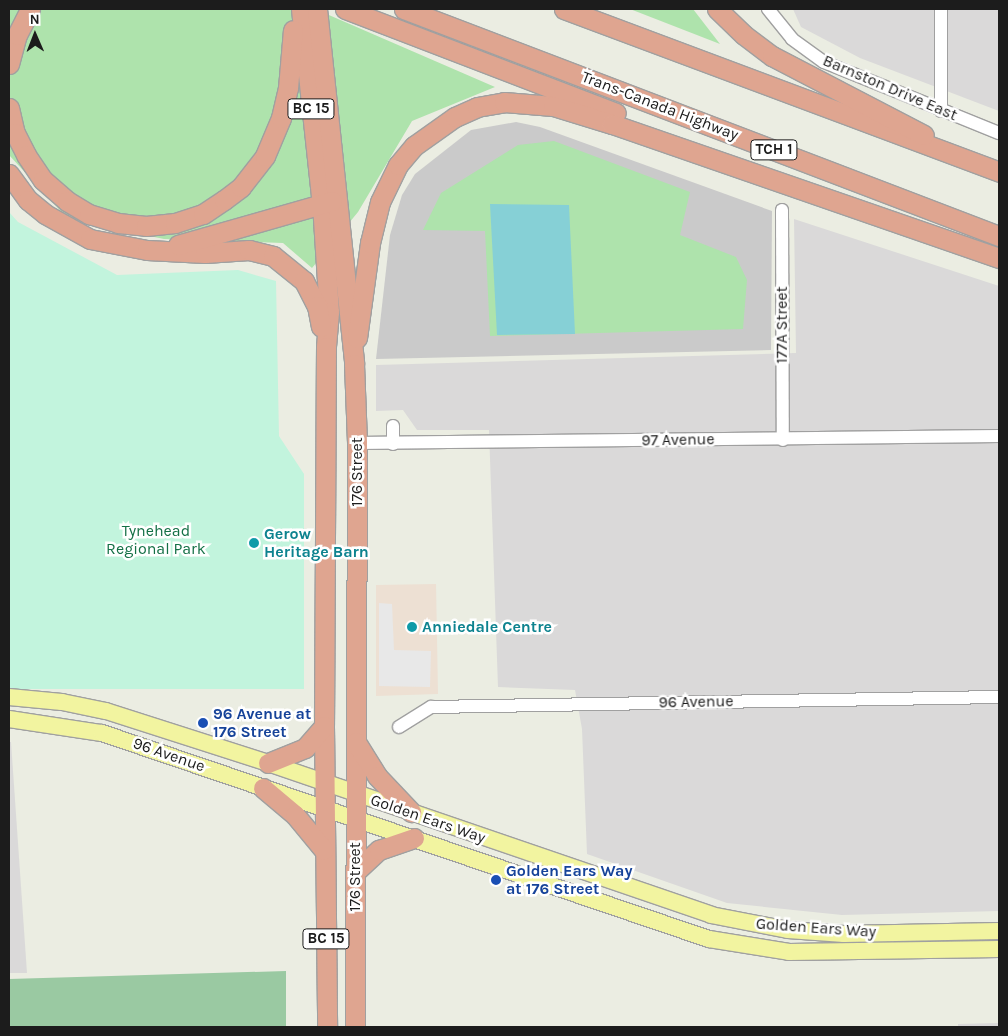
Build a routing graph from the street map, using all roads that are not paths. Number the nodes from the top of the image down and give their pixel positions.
1 (30, 9) edge
2 (345, 9) edge
3 (404, 9) edge
4 (564, 9) edge
5 (717, 9) edge
6 (768, 9) edge
7 (941, 9) edge
8 (304, 12) edge
9 (9, 64) edge
10 (9, 108) edge
11 (941, 111) junction
12 (999, 133) edge
13 (994, 170) edge
14 (9, 174) edge
15 (329, 202) junction
16 (855, 207) junction
17 (782, 210) dead end
18 (999, 236) edge
19 (147, 250) junction
20 (999, 258) edge
21 (326, 347) junction
22 (354, 364) junction
23 (393, 426) dead end
24 (999, 436) edge
25 (783, 440) junction
26 (357, 443) junction
27 (393, 444) junction
28 (999, 697) edge
29 (9, 698) edge
30 (9, 719) edge
31 (324, 726) junction
32 (399, 727) dead end
33 (356, 742) junction
34 (268, 763) junction
35 (326, 783) junction
36 (263, 788) junction
37 (356, 794) junction
38 (325, 807) junction
39 (410, 812) junction
40 (355, 818) junction
41 (414, 838) junction
42 (324, 850) junction
43 (354, 872) junction
44 (999, 931) edge
45 (999, 949) edge
46 (327, 1027) edge
47 (355, 1027) edge

1 - 9 highway
2 - 16 highway
3 - 18 highway, Trans-Canada Highway / TCH 1
4 - 13 highway
5 - 13 highway
6 - 11 street, Barnston Drive East
7 - 11 street
8 - 10 highway
8 - 15 highway, 176 Street / BC 15
11 - 12 street, Barnston Drive East
14 - 19 highway
15 - 19 highway
15 - 21 highway, 176 Street / BC 15
15 - 22 highway, 176 Street / BC 15
16 - 20 highway
16 - 22 highway
17 - 25 street, 177A Street
19 - 21 highway
21 - 31 highway, 176 Street / BC 15
22 - 26 highway, 176 Street / BC 15
23 - 27 street
24 - 25 street, 97 Avenue
25 - 27 street, 97 Avenue
26 - 27 street, 97 Avenue
26 - 33 highway, 176 Street / BC 15
28 - 32 street, 96 Avenue
29 - 34 main road, 96 Avenue
30 - 36 main road, 96 Avenue
31 - 34 highway
31 - 35 highway, 176 Street / BC 15
33 - 37 highway, 176 Street / BC 15
33 - 39 highway
34 - 35 main road, 96 Avenue
35 - 37 main road, Golden Ears Way
35 - 38 highway, 176 Street / BC 15
36 - 38 main road, 96 Avenue
36 - 42 highway
37 - 39 main road, Golden Ears Way
37 - 40 highway, 176 Street / BC 15
38 - 40 main road, Golden Ears Way
38 - 42 highway, 176 Street / BC 15
39 - 44 main road, Golden Ears Way
40 - 41 main road, Golden Ears Way
40 - 43 highway, 176 Street / BC 15
41 - 43 highway
41 - 45 main road, Golden Ears Way
42 - 46 highway, 176 Street / BC 15
43 - 47 highway, 176 Street / BC 15

